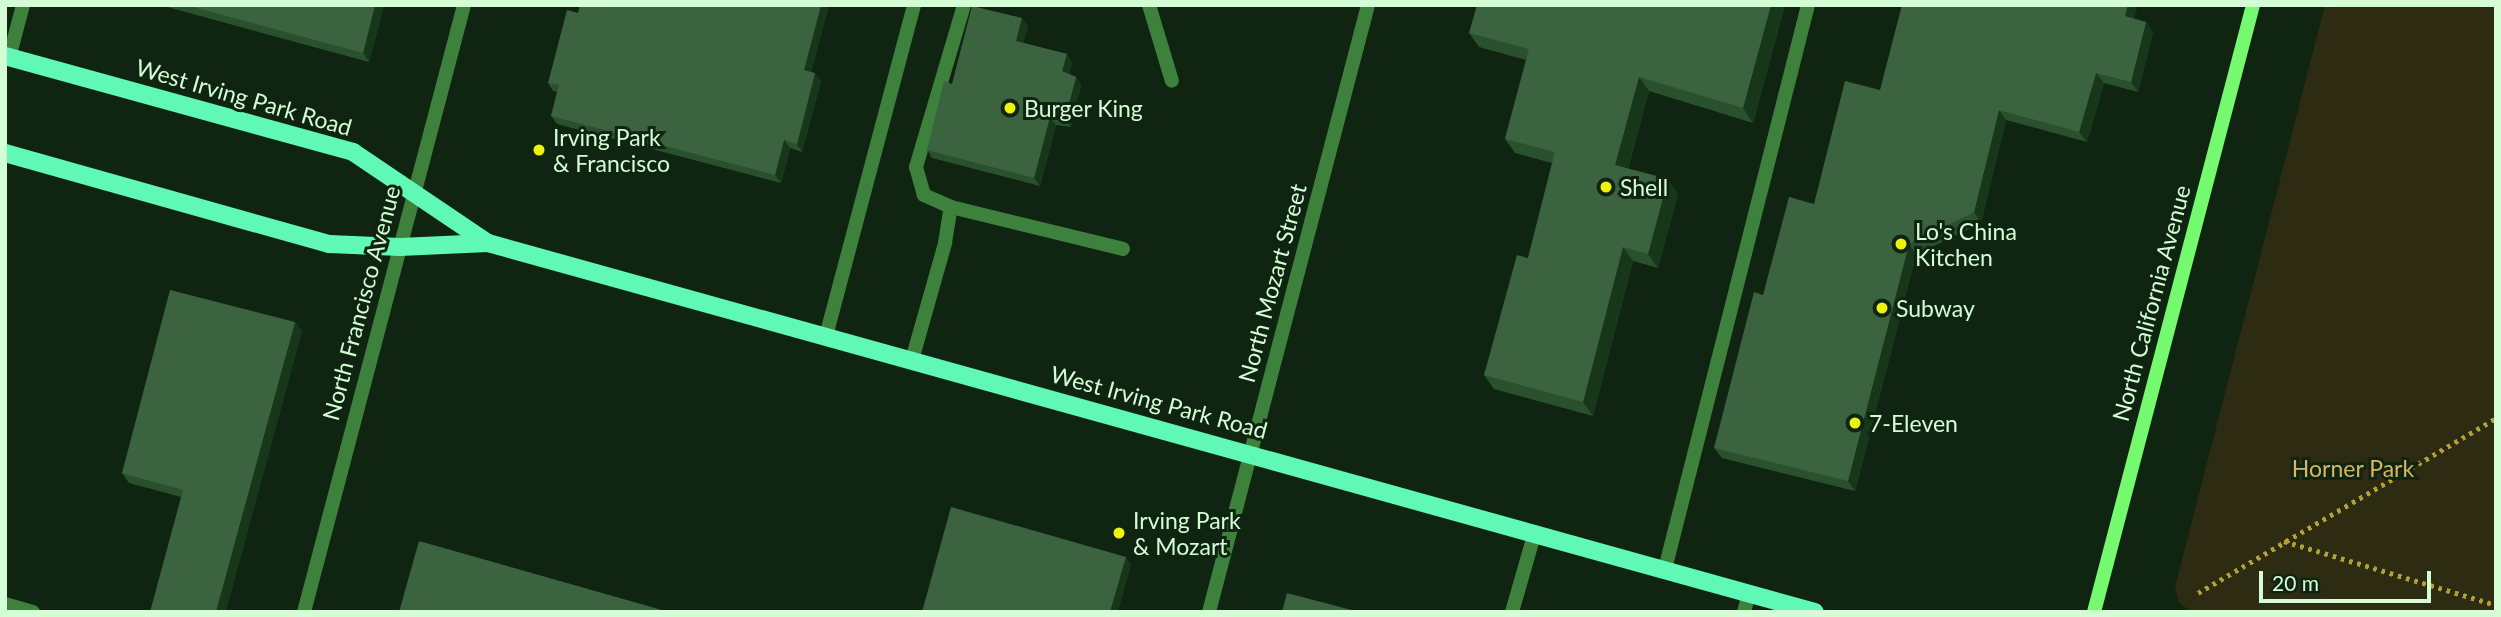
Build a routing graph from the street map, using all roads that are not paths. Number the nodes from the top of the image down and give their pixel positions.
1 (23, 5) edge
2 (464, 5) edge
3 (914, 5) edge
4 (964, 5) edge
5 (1149, 5) edge
6 (1368, 5) edge
7 (1808, 5) edge
8 (2253, 5) edge
9 (7, 57) edge
10 (1172, 81) dead end
11 (5, 153) edge
12 (414, 191) junction
13 (951, 207) junction
14 (488, 243) junction
15 (400, 247) junction
16 (1124, 249) dead end
17 (826, 336) junction
18 (912, 360) junction
19 (1251, 453) junction
20 (1535, 532) junction
21 (1665, 569) junction
22 (1749, 593) junction
23 (5, 604) edge
24 (33, 612) edge
25 (304, 612) edge
26 (1209, 612) edge
27 (1512, 612) edge
28 (1744, 612) edge
29 (1815, 612) edge
30 (2094, 612) edge

1 - 9 street
2 - 12 street, North Francisco Avenue
3 - 17 street
4 - 13 street
5 - 10 street
6 - 19 street, North Mozart Street
7 - 21 street
8 - 30 street, North California Avenue
9 - 12 main road, West Irving Park Road
11 - 15 main road, West Irving Park Road
12 - 14 main road, West Irving Park Road
12 - 15 street, North Francisco Avenue
13 - 16 street
13 - 18 street
14 - 15 main road, West Irving Park Road
14 - 17 main road, West Irving Park Road
15 - 25 street, North Francisco Avenue
17 - 18 main road, West Irving Park Road
18 - 19 main road, West Irving Park Road
19 - 20 main road, West Irving Park Road
19 - 26 street, North Mozart Street
20 - 21 main road, West Irving Park Road
20 - 27 street
21 - 22 main road, West Irving Park Road
22 - 28 street
22 - 29 main road, West Irving Park Road
23 - 24 street

